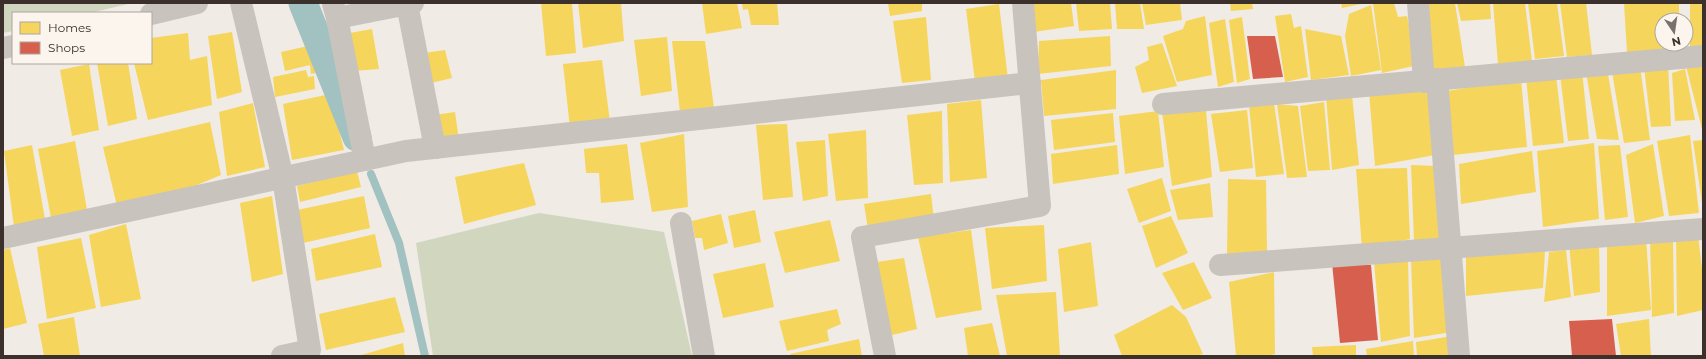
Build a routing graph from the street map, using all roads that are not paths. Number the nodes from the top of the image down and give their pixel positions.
1 (197, 3) edge
2 (241, 3) edge
3 (1022, 3) edge
4 (1418, 3) edge
5 (410, 4) edge
6 (335, 10) edge
7 (152, 14) edge
8 (1703, 56) edge
9 (1430, 80) junction
10 (1030, 83) junction
11 (1163, 104) dead end
12 (435, 148) junction
13 (365, 160) junction
14 (283, 178) junction
15 (681, 223) dead end
16 (1703, 229) edge
17 (3, 238) edge
18 (1451, 248) junction
19 (1220, 265) dead end
20 (282, 356) edge
21 (704, 356) edge
22 (885, 356) edge
23 (1459, 356) edge

1 - 7 street
2 - 14 street
3 - 10 street
4 - 9 street
5 - 6 street
5 - 12 street
6 - 13 street
8 - 9 street
9 - 11 street
9 - 18 street
10 - 12 street
10 - 22 street
12 - 13 street
13 - 14 street
14 - 17 street
14 - 20 street
15 - 21 street
16 - 18 street
18 - 19 street
18 - 23 street

